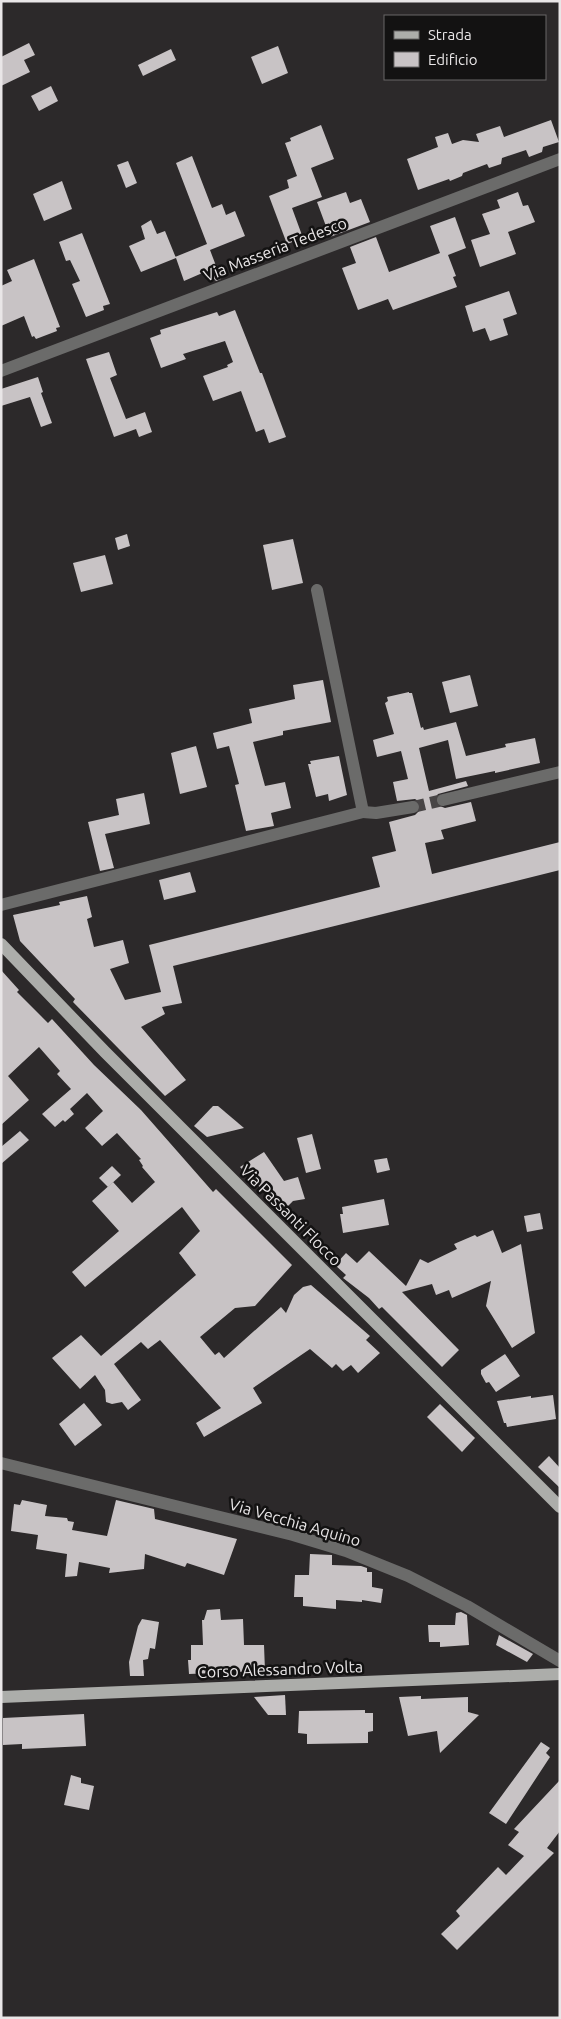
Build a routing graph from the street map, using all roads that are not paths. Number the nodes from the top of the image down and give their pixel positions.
1 (560, 159) edge
2 (1, 371) edge
3 (317, 590) dead end
4 (560, 772) edge
5 (443, 800) tunnel mouth
6 (412, 807) tunnel mouth
7 (362, 812) junction
8 (1, 905) edge
9 (1, 944) edge
10 (1, 1463) edge
11 (560, 1507) edge
12 (560, 1661) edge
13 (560, 1674) edge
14 (1, 1697) edge

1 - 2 street, Via Masseria Tedesco
3 - 7 street
4 - 5 street
6 - 7 street
7 - 8 street
9 - 11 main road, Via Passanti Flocco
10 - 12 street, Via Vecchia Aquino
13 - 14 main road, Corso Alessandro Volta

